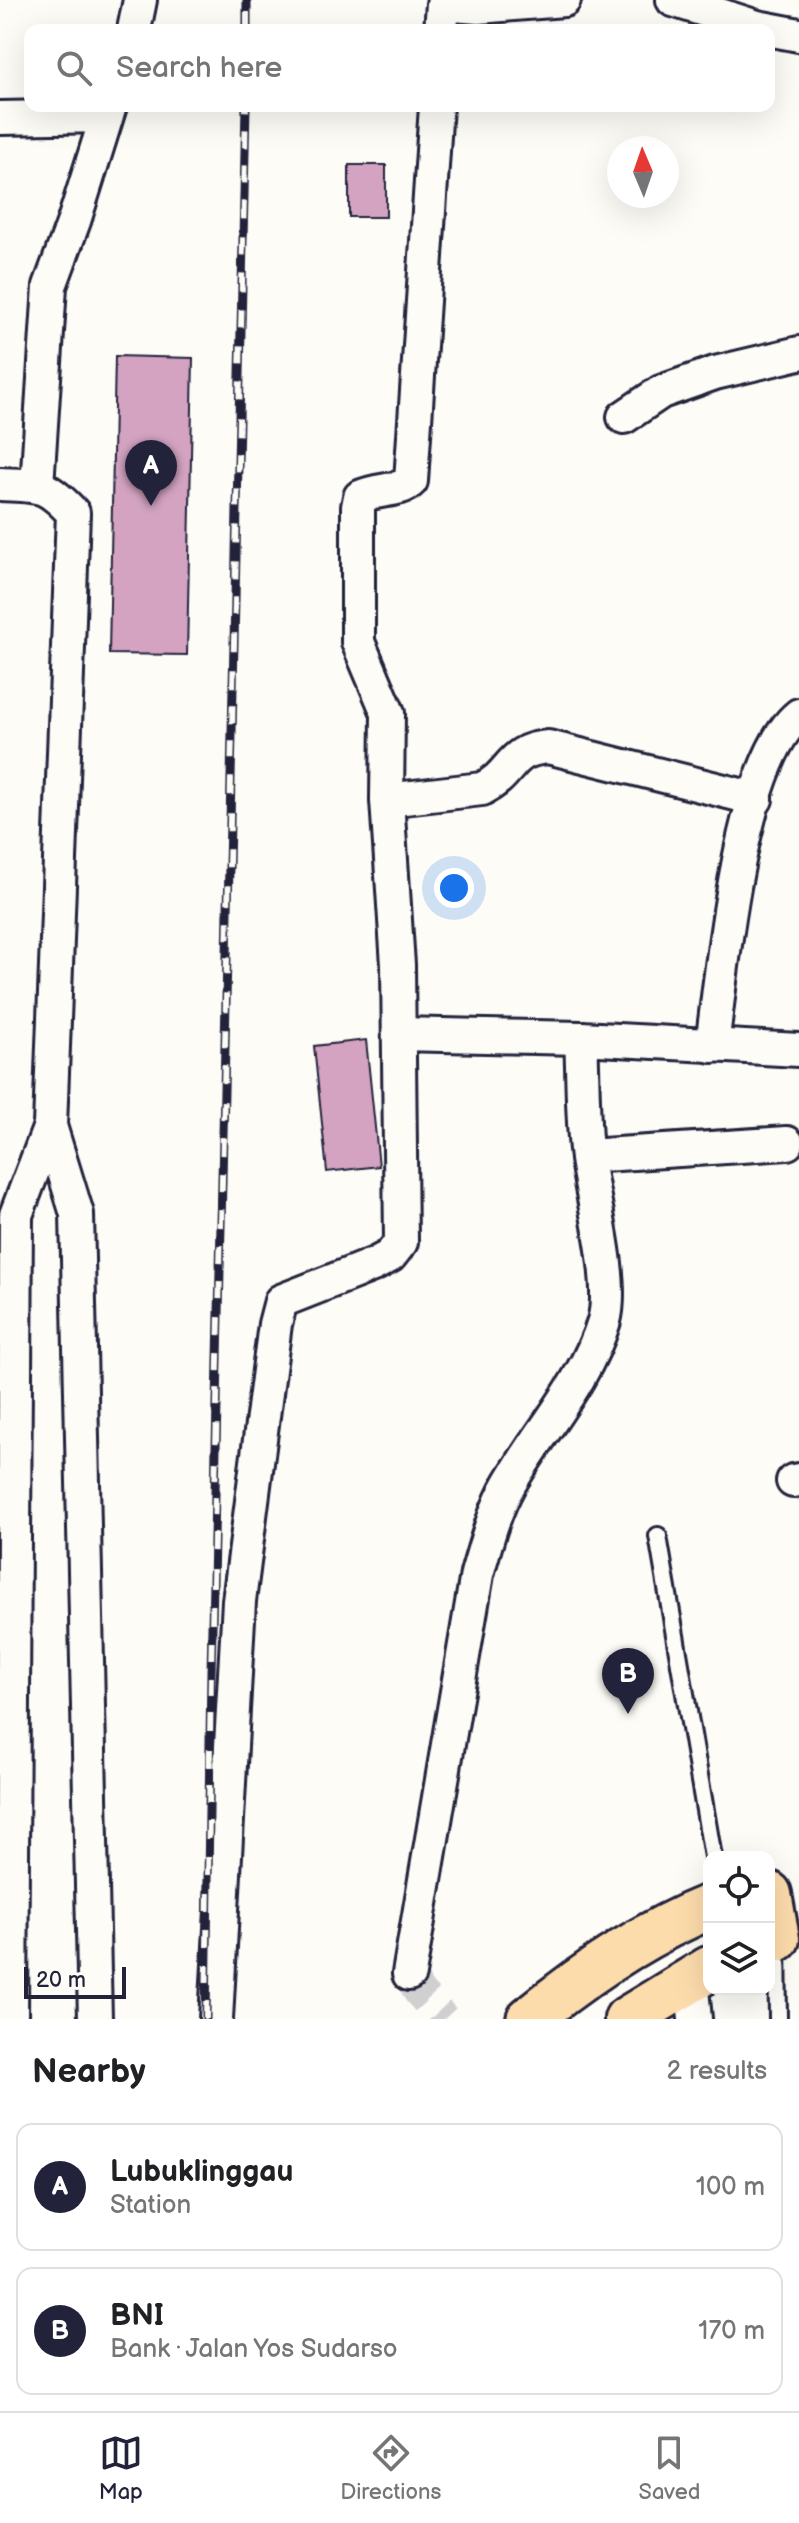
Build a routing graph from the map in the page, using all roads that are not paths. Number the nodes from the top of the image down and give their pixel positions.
1 (140, 0) edge
2 (564, 0) edge
3 (673, 0) edge
4 (478, 4) edge
5 (757, 14) edge
6 (135, 24) edge
7 (441, 24) edge
8 (799, 35) edge
9 (93, 112) edge
10 (108, 112) edge
11 (436, 112) edge
12 (0, 118) edge
13 (799, 353) edge
14 (624, 417) dead end
15 (0, 484) edge
16 (37, 486) junction
17 (799, 715) edge
18 (756, 799) junction
19 (387, 800) junction
20 (399, 1034) junction
21 (581, 1038) junction
22 (712, 1046) junction
23 (799, 1050) edge
24 (50, 1126) junction
25 (787, 1143) dead end
26 (587, 1156) junction
27 (7, 1530) edge
28 (658, 1536) dead end
29 (712, 1851) edge
30 (799, 1876) edge
31 (775, 1882) edge
32 (703, 1909) edge
33 (775, 1913) edge
34 (782, 1936) edge
35 (409, 1974) dead end
36 (698, 1989) edge
37 (11, 2019) edge
38 (95, 2019) edge
39 (216, 2019) edge
40 (529, 2019) edge
41 (627, 2019) edge
42 (778, 2019) edge

1 - 6 street
2 - 4 street
3 - 5 street
4 - 7 street
5 - 8 street
9 - 12 street
10 - 16 street
11 - 19 street
13 - 14 street
15 - 16 street
16 - 24 street
17 - 18 street
18 - 19 street
18 - 22 street
19 - 20 street
20 - 21 street
20 - 39 street
21 - 22 street
21 - 26 street
22 - 23 street
24 - 27 street
24 - 38 street
25 - 26 street
26 - 35 street
27 - 37 street
28 - 29 lane
30 - 31 highway
32 - 40 highway
33 - 34 highway
34 - 42 lane
36 - 41 highway

